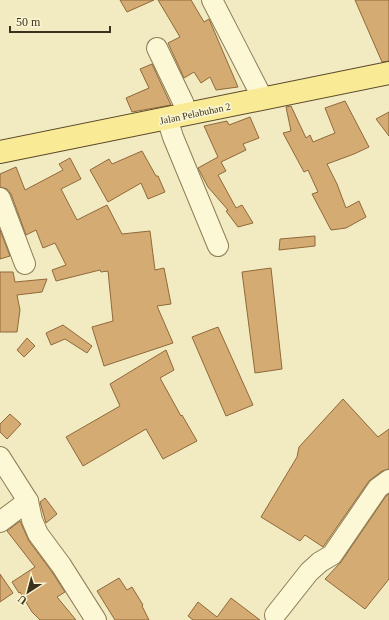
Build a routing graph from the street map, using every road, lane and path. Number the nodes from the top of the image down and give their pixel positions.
1 (212, 0) edge
2 (157, 48) dead end
3 (389, 73) edge
4 (263, 98) junction
5 (177, 116) junction
6 (0, 152) edge
7 (0, 198) edge
8 (218, 246) dead end
9 (25, 264) dead end
10 (0, 456) edge
11 (389, 480) edge
12 (28, 501) junction
13 (0, 522) edge
14 (275, 615) dead end
15 (96, 620) edge

1 - 4 street
2 - 5 street
3 - 4 main road, Jalan Pelabuhan 2
4 - 5 main road, Jalan Pelabuhan 2
5 - 6 main road, Jalan Pelabuhan 2
5 - 8 street
7 - 9 street
10 - 12 street
11 - 14 street
12 - 13 street
12 - 15 street

